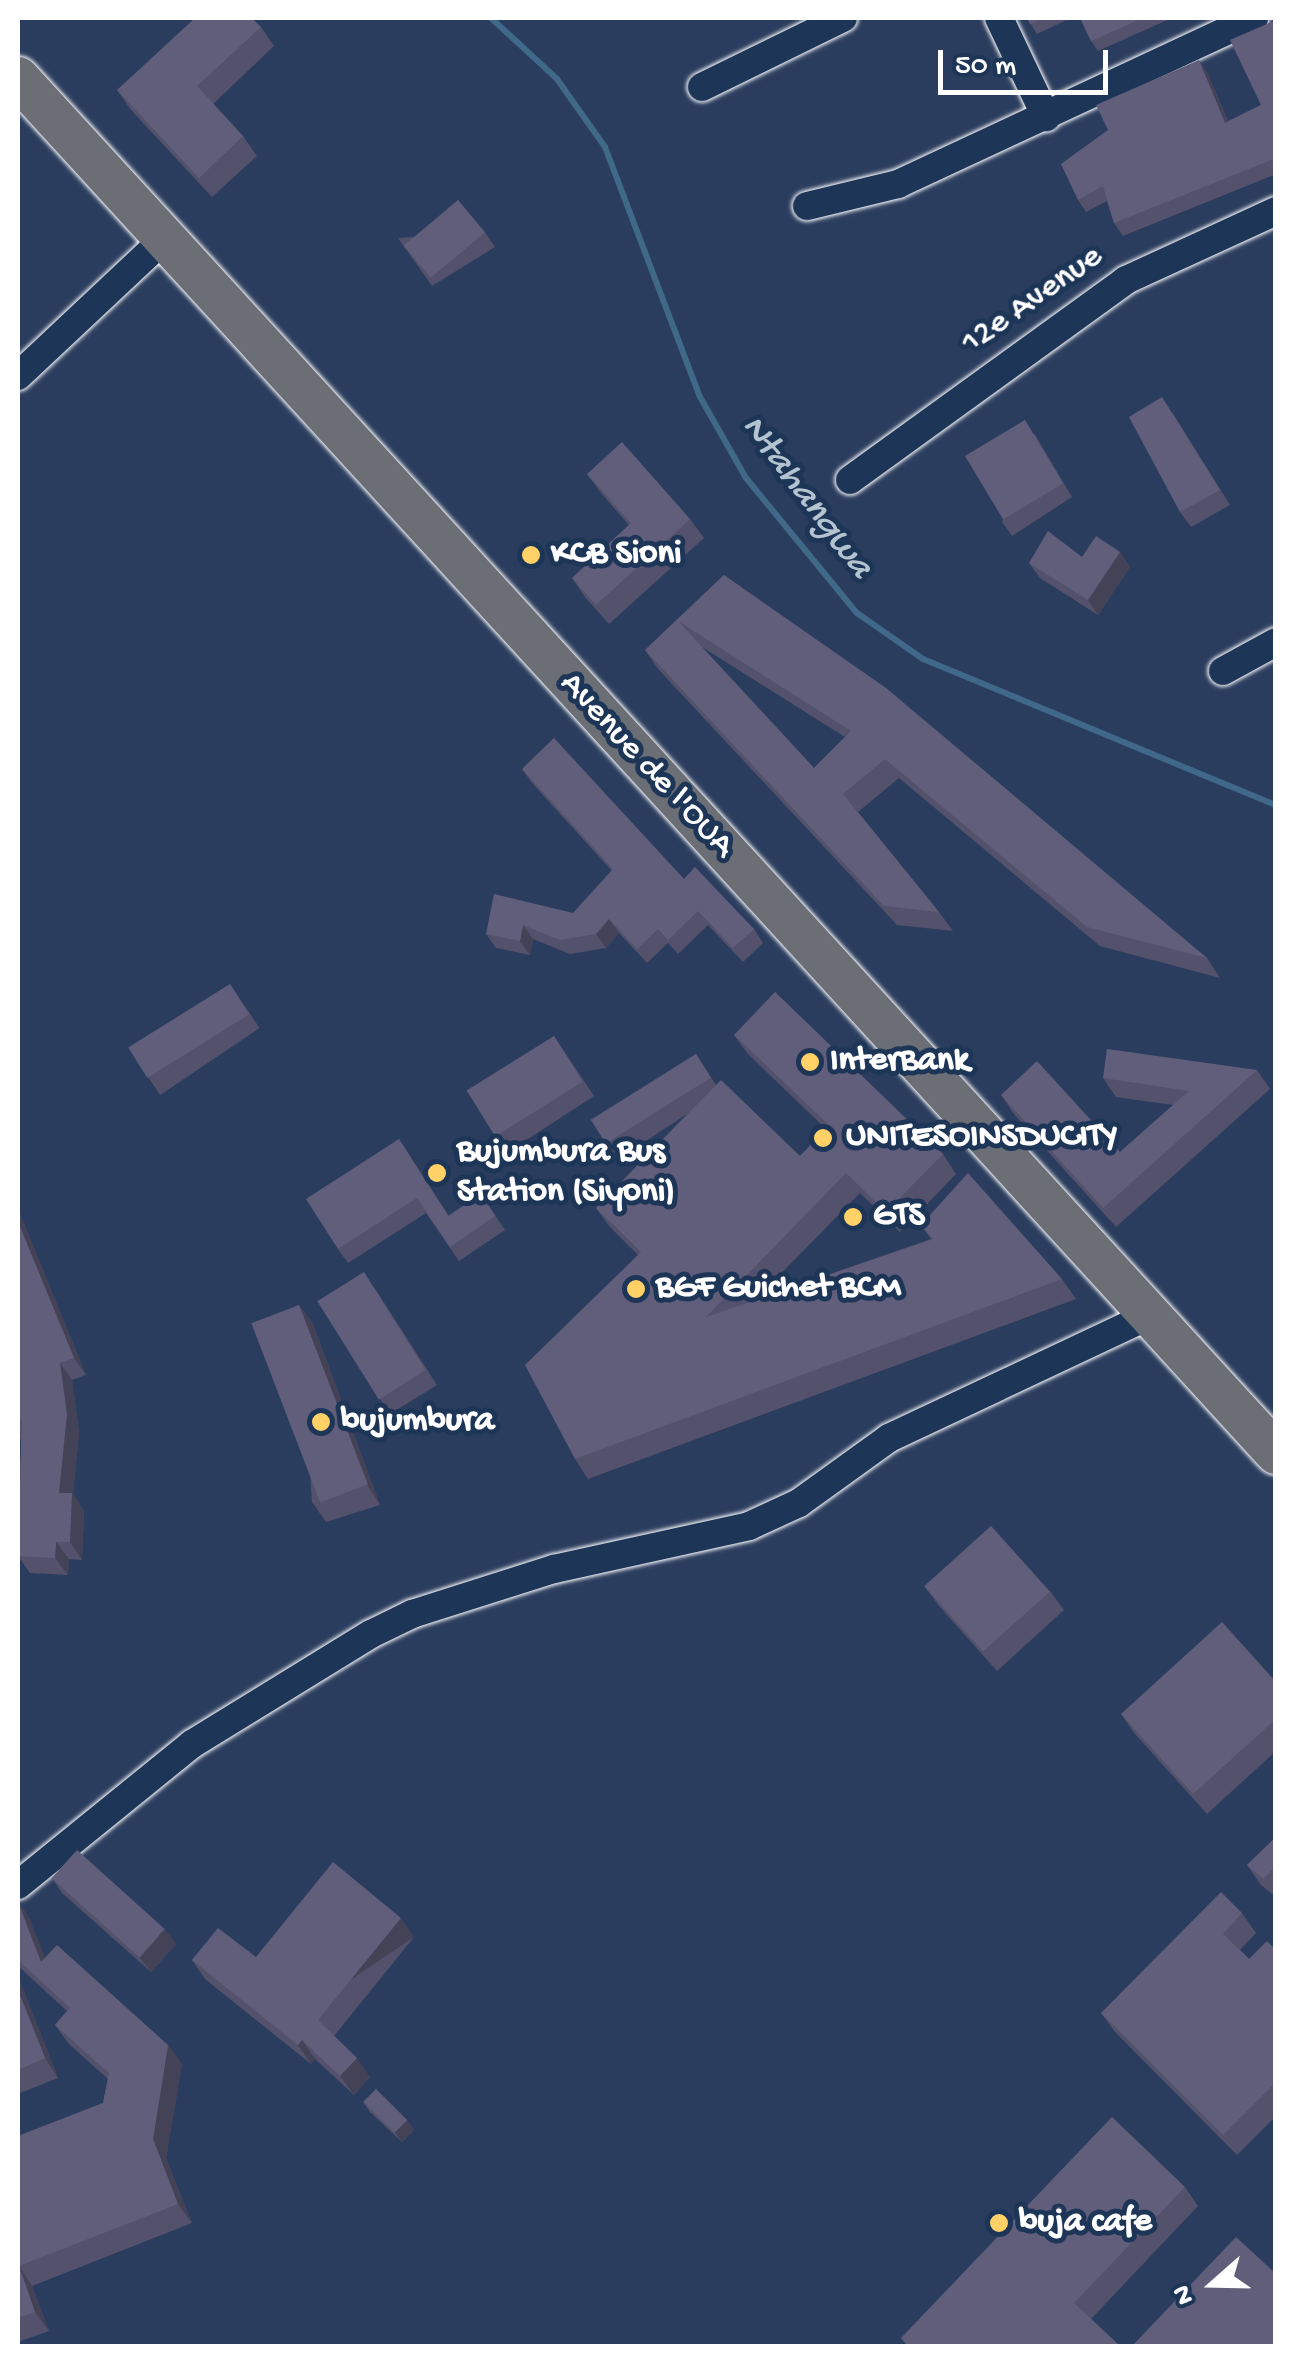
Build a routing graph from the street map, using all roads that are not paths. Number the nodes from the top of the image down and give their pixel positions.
1 (843, 18) edge
2 (999, 18) edge
3 (1254, 18) edge
4 (18, 78) edge
5 (702, 87) dead end
6 (1046, 118) junction
7 (807, 206) dead end
8 (1276, 211) edge
9 (164, 240) junction
10 (18, 376) edge
11 (850, 480) dead end
12 (1276, 642) edge
13 (1223, 670) dead end
14 (1150, 1315) junction
15 (1276, 1453) edge
16 (18, 1886) edge

1 - 5 street
2 - 6 street
3 - 6 street
4 - 9 main road, Avenue de l'OUA
6 - 7 street
8 - 11 street, 12e Avenue
9 - 10 street
9 - 14 main road, Avenue de l'OUA
12 - 13 street
14 - 15 main road, Avenue de l'OUA
14 - 16 street

